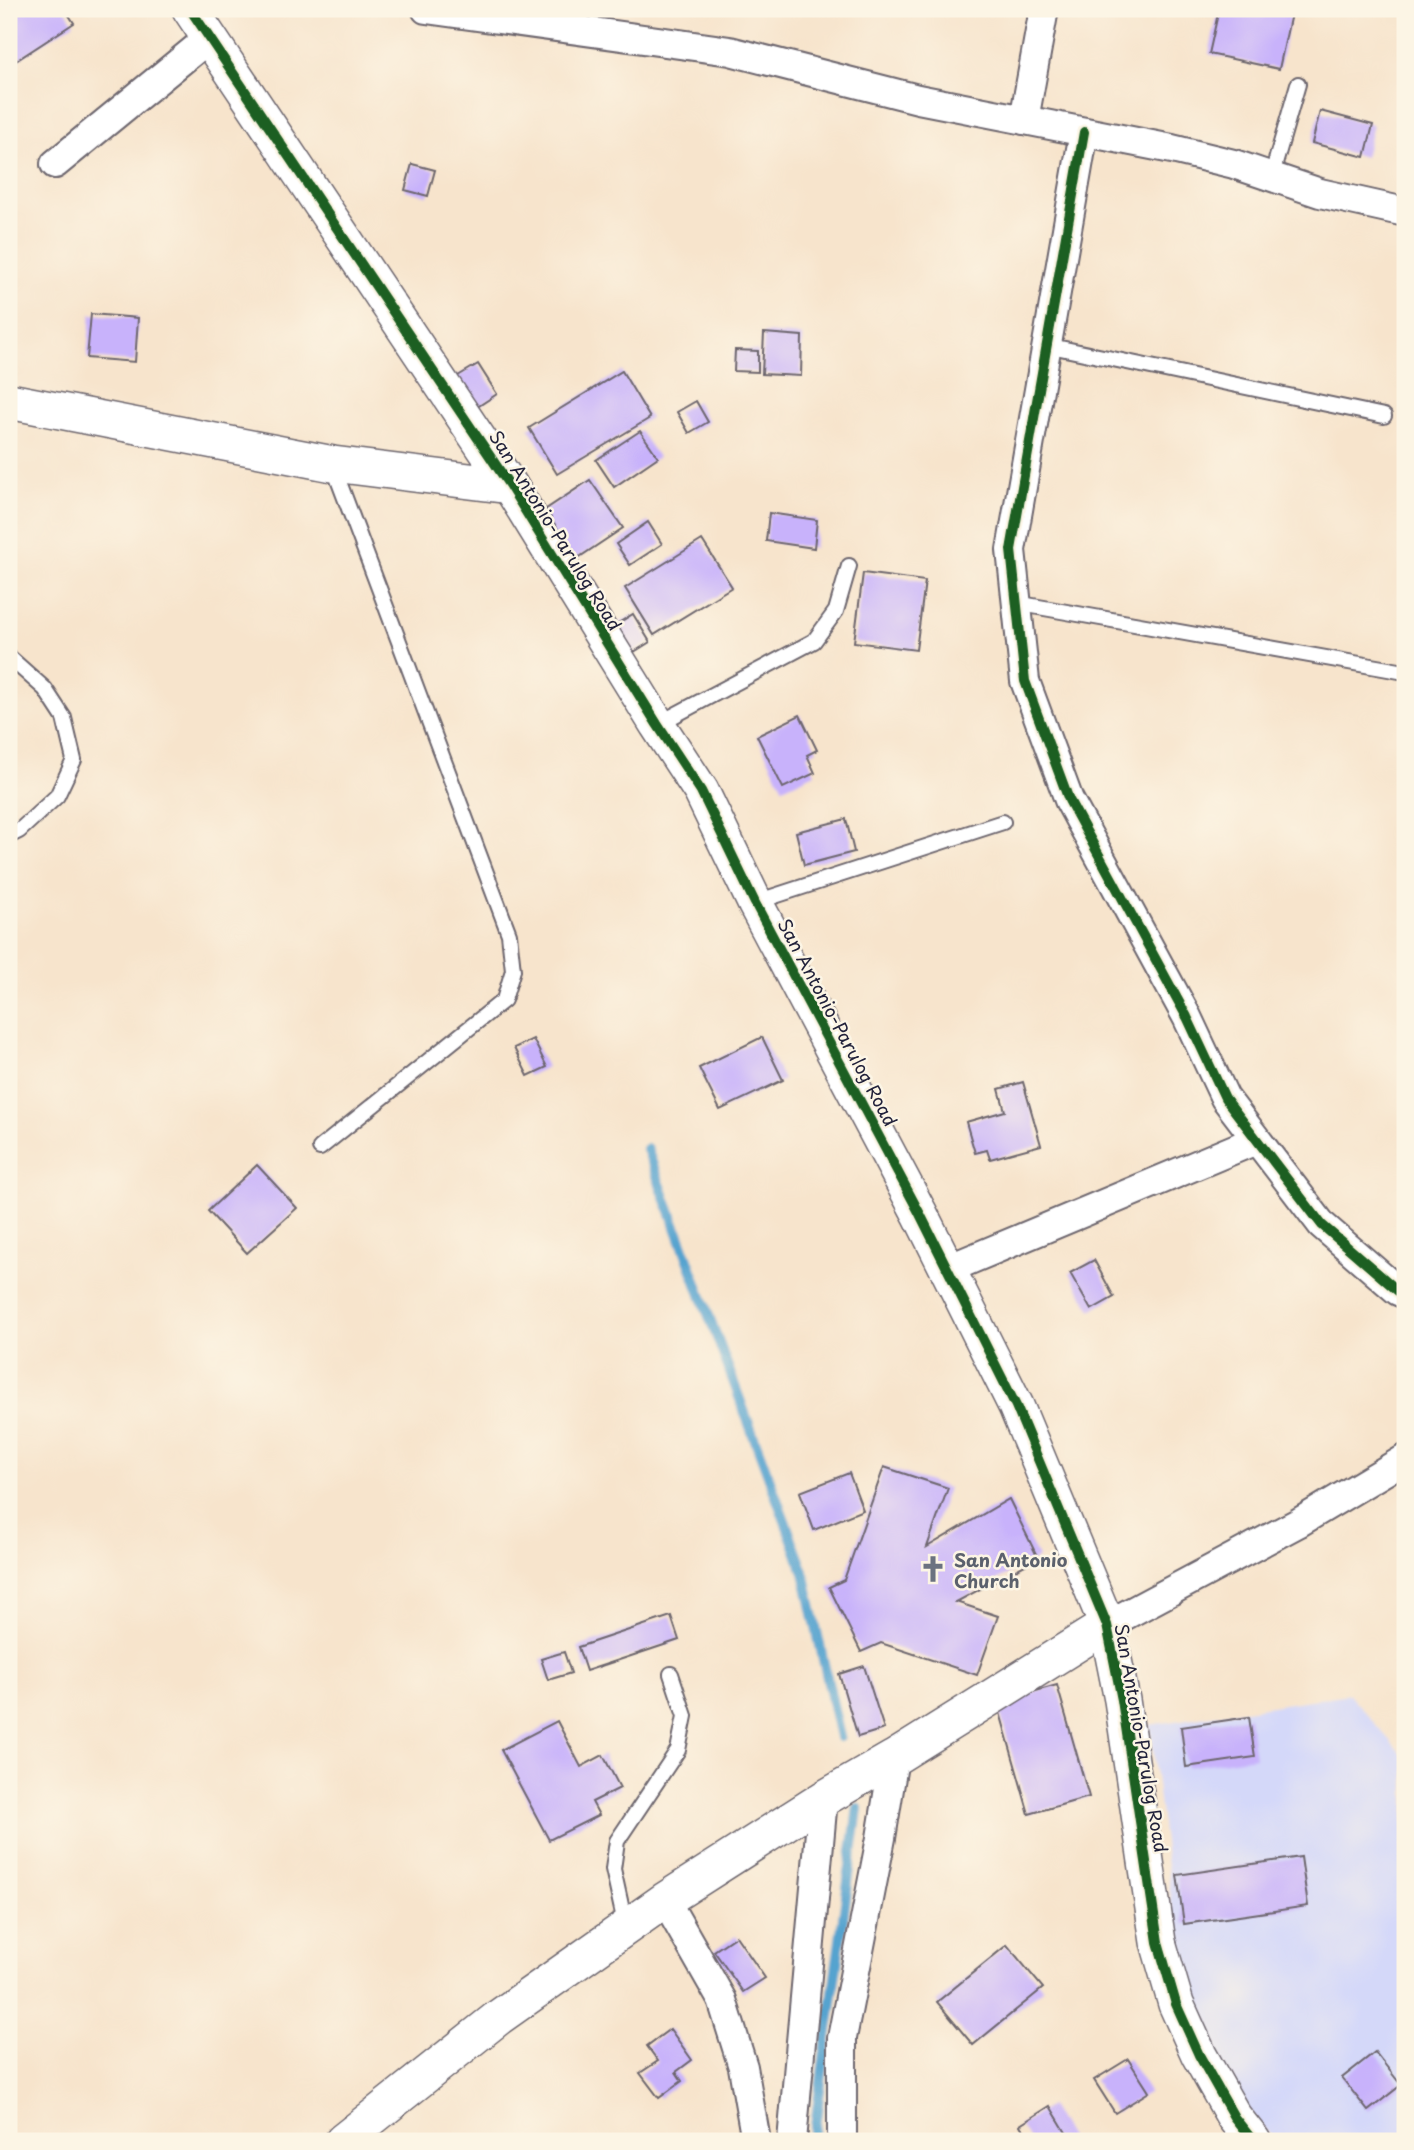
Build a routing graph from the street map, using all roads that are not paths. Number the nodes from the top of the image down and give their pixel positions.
1 (190, 9) edge
2 (426, 9) edge
3 (1044, 9) edge
4 (209, 38) junction
5 (1298, 84) dead end
6 (1024, 120) junction
7 (1084, 132) junction
8 (55, 164) dead end
9 (1271, 178) junction
10 (1405, 212) edge
11 (1046, 345) junction
12 (9, 401) edge
13 (1384, 415) dead end
14 (333, 464) junction
15 (510, 486) junction
16 (849, 566) dead end
17 (1017, 603) junction
18 (9, 657) edge
19 (1405, 672) edge
20 (657, 724) junction
21 (1003, 822) dead end
22 (9, 836) edge
23 (755, 903) junction
24 (1256, 1140) junction
25 (320, 1148) dead end
26 (948, 1269) junction
27 (1405, 1294) edge
28 (1405, 1459) edge
29 (1107, 1625) junction
30 (671, 1674) dead end
31 (894, 1758) junction
32 (823, 1799) junction
33 (665, 1900) junction
34 (626, 1929) junction
35 (343, 2141) edge
36 (757, 2141) edge
37 (792, 2141) edge
38 (842, 2141) edge
39 (1253, 2141) edge

1 - 4 street, San Antonio-Parulog Road
2 - 6 street
3 - 6 street
4 - 8 street
4 - 15 street, San Antonio-Parulog Road
5 - 9 lane
6 - 7 street
7 - 9 street
7 - 11 street
9 - 10 street
11 - 13 lane
11 - 17 street
12 - 14 street
14 - 15 street
14 - 25 lane
15 - 20 street, San Antonio-Parulog Road
16 - 20 lane
17 - 19 lane
17 - 24 street
18 - 22 lane
20 - 23 street, San Antonio-Parulog Road
21 - 23 lane
23 - 26 street, San Antonio-Parulog Road
24 - 26 street
24 - 27 street
26 - 29 street, San Antonio-Parulog Road
28 - 29 street
29 - 31 street
29 - 39 street, San Antonio-Parulog Road
30 - 34 lane
31 - 32 street
31 - 38 street
32 - 33 street
32 - 37 street
33 - 34 street
33 - 36 street
34 - 35 street

